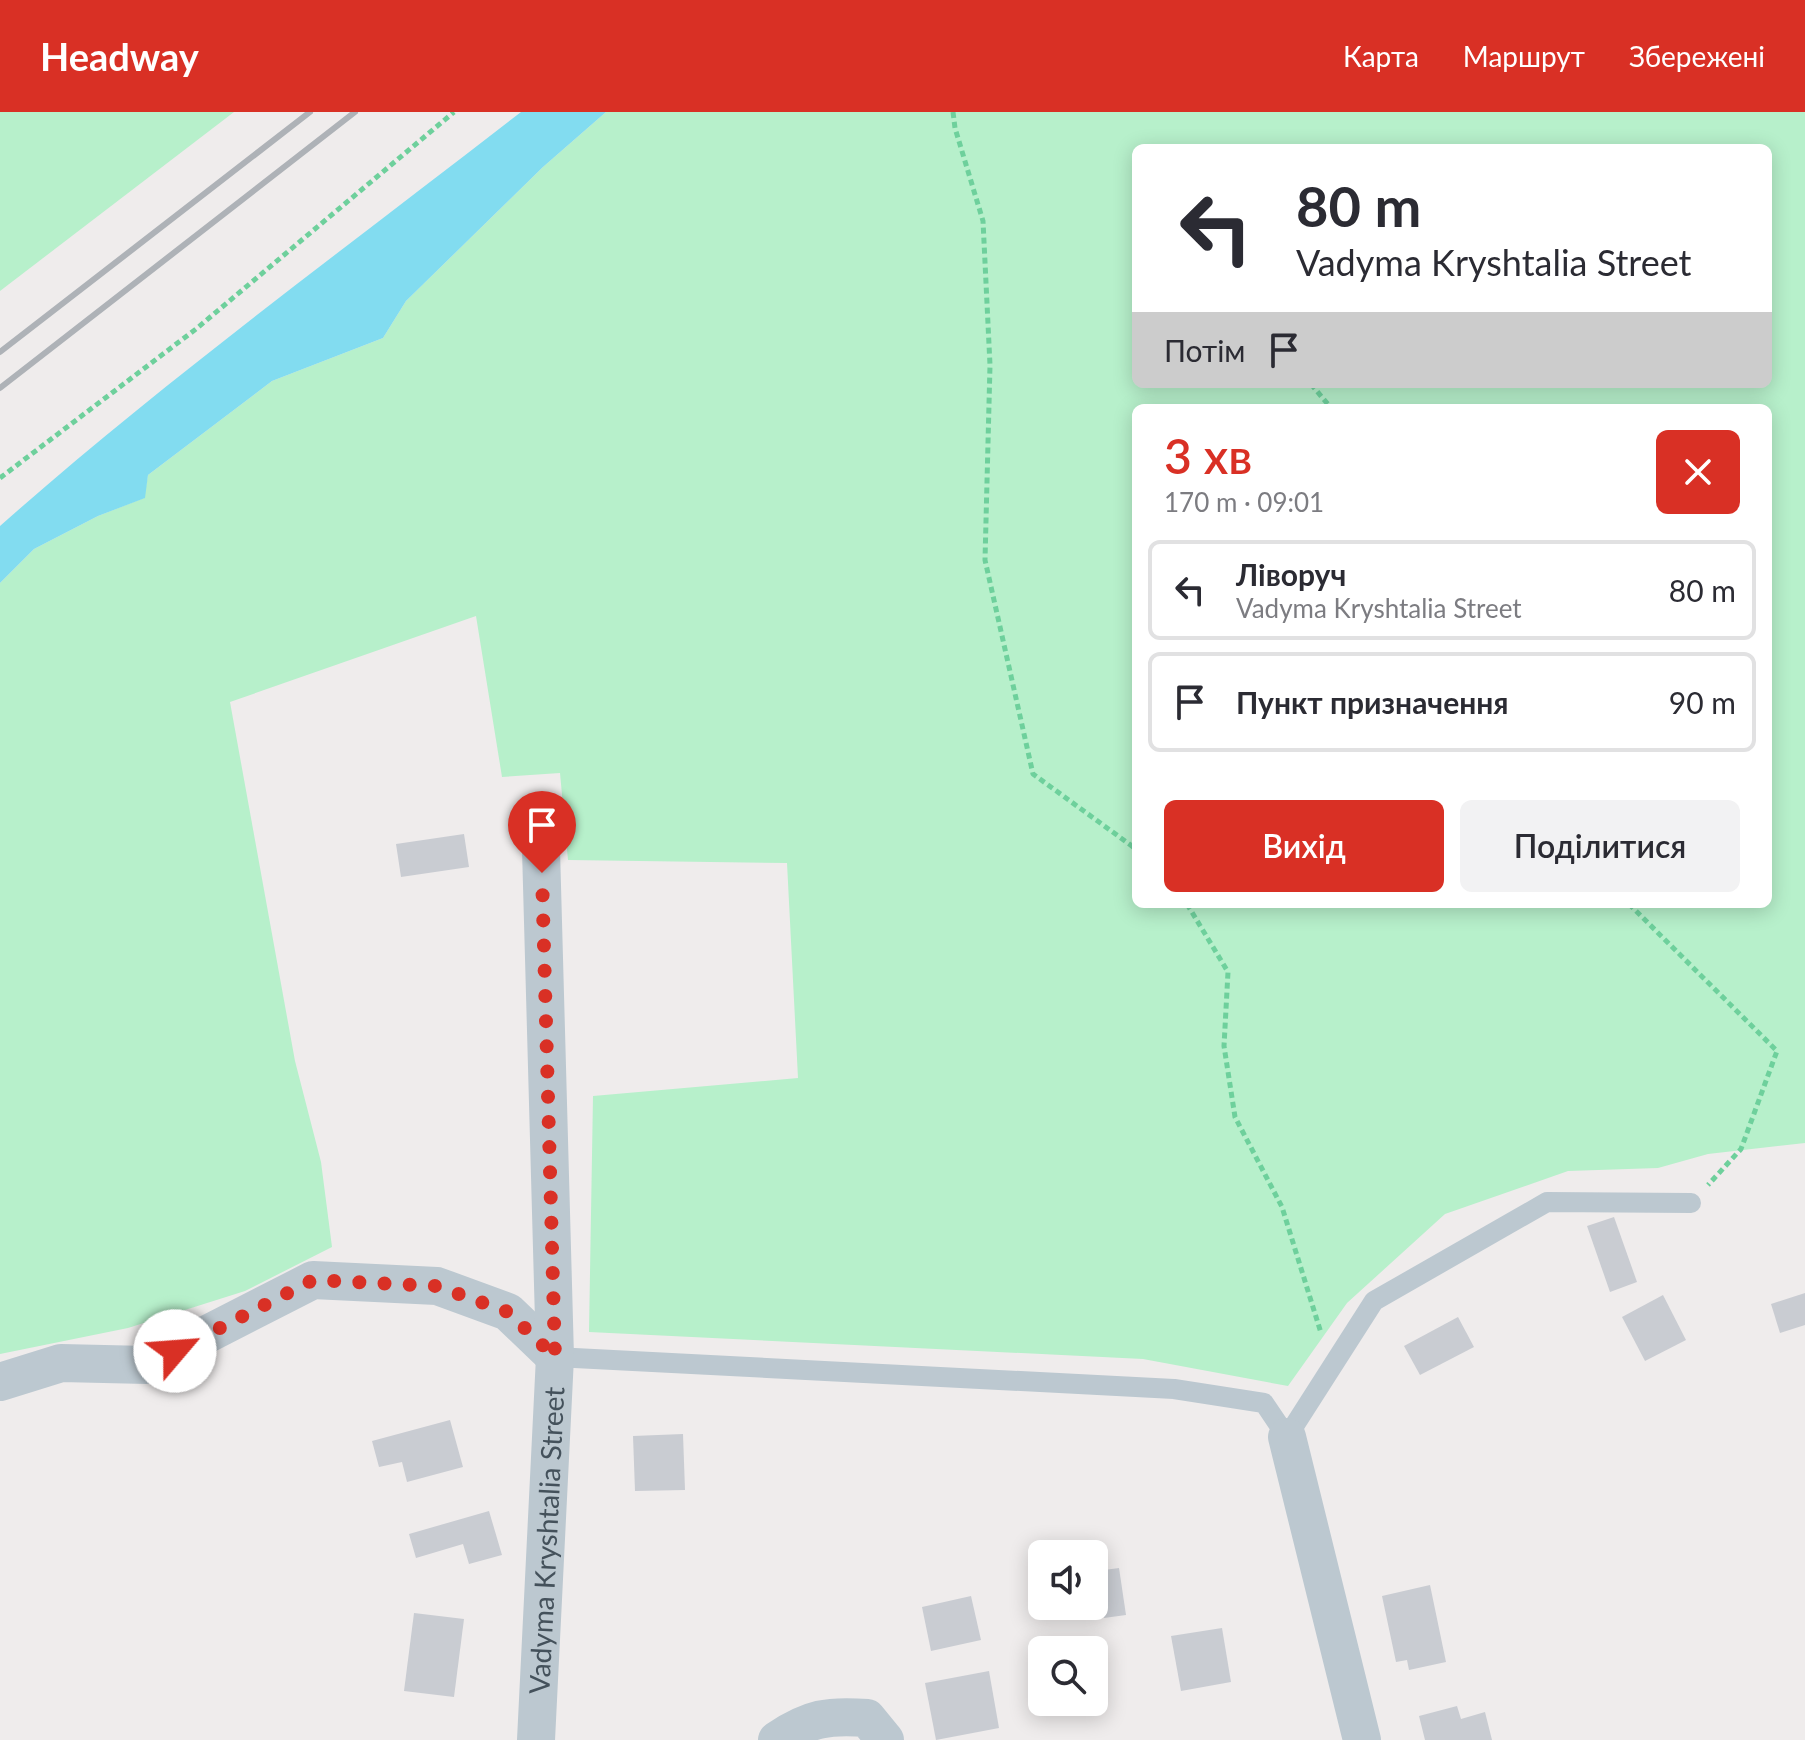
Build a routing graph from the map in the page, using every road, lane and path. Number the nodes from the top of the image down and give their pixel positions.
1 (454, 112) edge
2 (953, 112) edge
3 (1314, 388) edge
4 (1328, 404) edge
5 (0, 478) edge
6 (540, 813) dead end
7 (1132, 846) edge
8 (1189, 908) edge
9 (1633, 908) edge
10 (1691, 1203) joint
11 (555, 1357) junction
12 (1335, 1366) junction
13 (0, 1382) edge
14 (1287, 1437) junction
15 (536, 1740) edge
16 (777, 1740) edge
17 (885, 1740) edge
18 (1362, 1740) edge

1 - 5 path
2 - 7 path
3 - 4 path
6 - 11 street, Vadyma Kryshtalia Street
8 - 12 path
9 - 10 path
10 - 12 lane
11 - 13 street
11 - 14 lane
11 - 15 street, Vadyma Kryshtalia Street
12 - 14 lane
14 - 18 street
16 - 17 street

